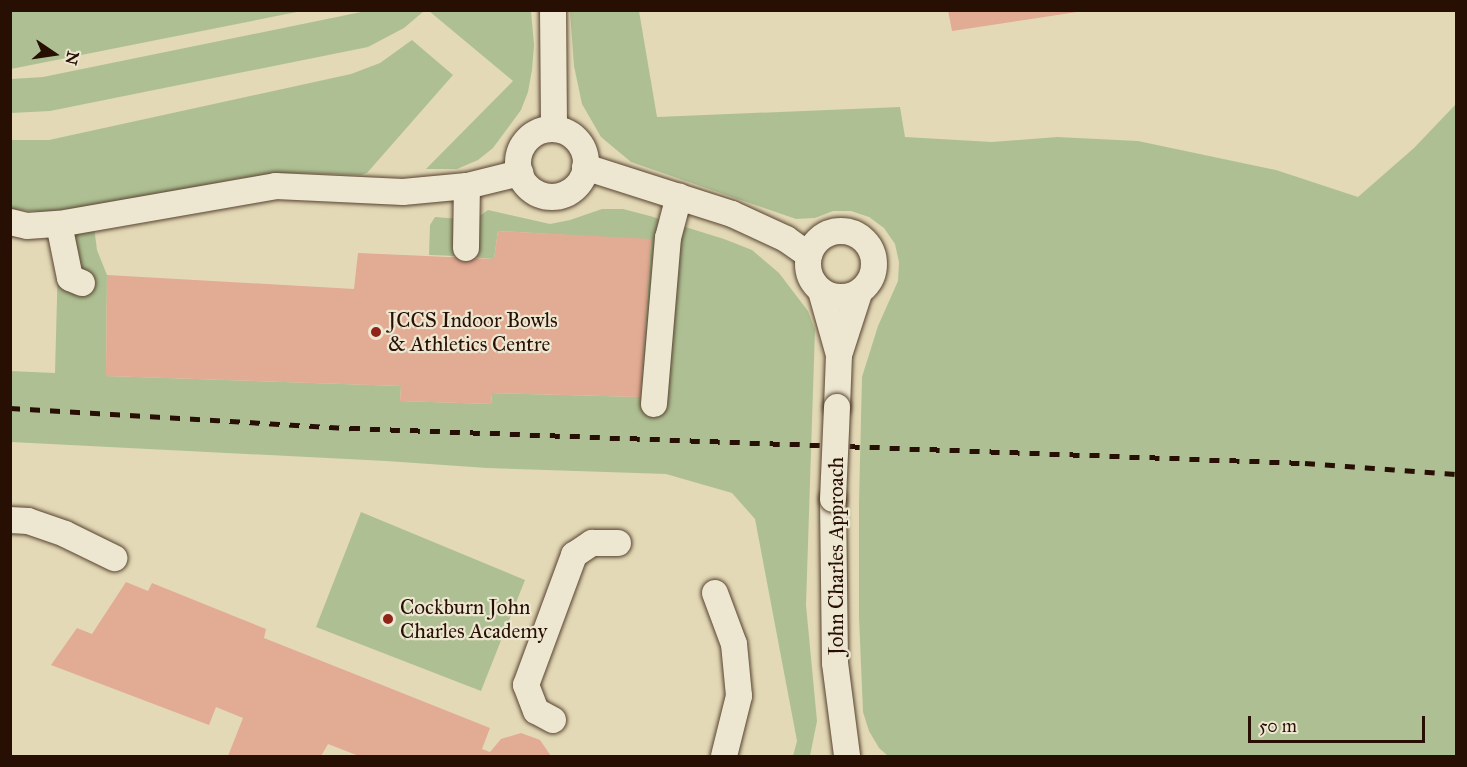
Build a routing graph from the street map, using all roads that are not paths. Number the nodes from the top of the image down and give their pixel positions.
1 (553, 10) edge
2 (554, 129) junction
3 (585, 167) junction
4 (520, 173) junction
5 (467, 186) junction
6 (679, 196) junction
7 (10, 222) edge
8 (59, 224) junction
9 (466, 248) dead end
10 (809, 255) junction
11 (81, 283) dead end
12 (821, 291) junction
13 (859, 293) junction
14 (839, 355) junction
15 (654, 404) dead end
16 (10, 520) edge
17 (618, 543) dead end
18 (114, 558) dead end
19 (715, 593) dead end
20 (553, 720) dead end
21 (724, 756) edge
22 (847, 756) edge

1 - 2 street
2 - 3 street
2 - 4 street
3 - 4 street
3 - 6 street
4 - 5 street
5 - 8 street
5 - 9 street
6 - 10 street
6 - 15 street
7 - 8 street
8 - 11 street
10 - 12 street, John Charles Approach
10 - 13 street, John Charles Approach
12 - 13 street
12 - 14 street, John Charles Approach
13 - 14 street, John Charles Approach
14 - 22 street, John Charles Approach, bridge
16 - 18 street
17 - 20 street
19 - 21 street

